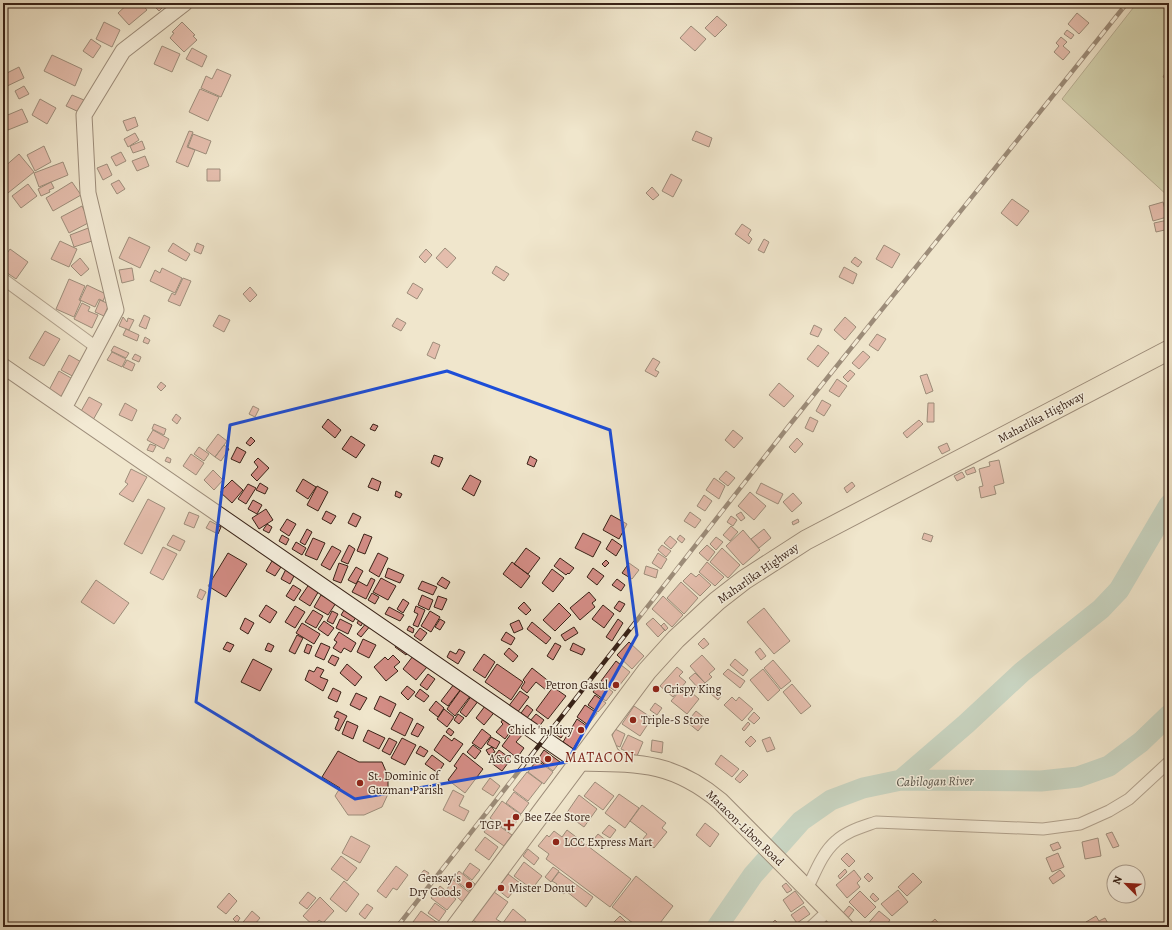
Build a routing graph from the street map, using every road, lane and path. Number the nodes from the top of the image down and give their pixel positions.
1 (185, 3) edge
2 (3, 279) edge
3 (96, 347) junction
4 (1169, 350) edge
5 (3, 366) edge
6 (64, 408) junction
7 (601, 732) junction
8 (578, 762) junction
9 (618, 762) junction
10 (1169, 762) edge
11 (802, 884) junction
12 (828, 911) junction
13 (456, 927) edge
14 (811, 927) edge
15 (845, 927) edge

1 - 3 street
2 - 3 street
3 - 6 street
4 - 7 highway, Maharlika Highway
5 - 6 street
6 - 8 street
7 - 8 highway, Maharlika Highway
7 - 9 main road
8 - 9 main road, Matacon-Libon Road
8 - 13 highway, Maharlika Highway
9 - 11 main road, Matacon-Libon Road
10 - 11 street
11 - 12 main road, Matacon-Libon Road
12 - 14 street
12 - 15 main road, Matacon-Libon Road

